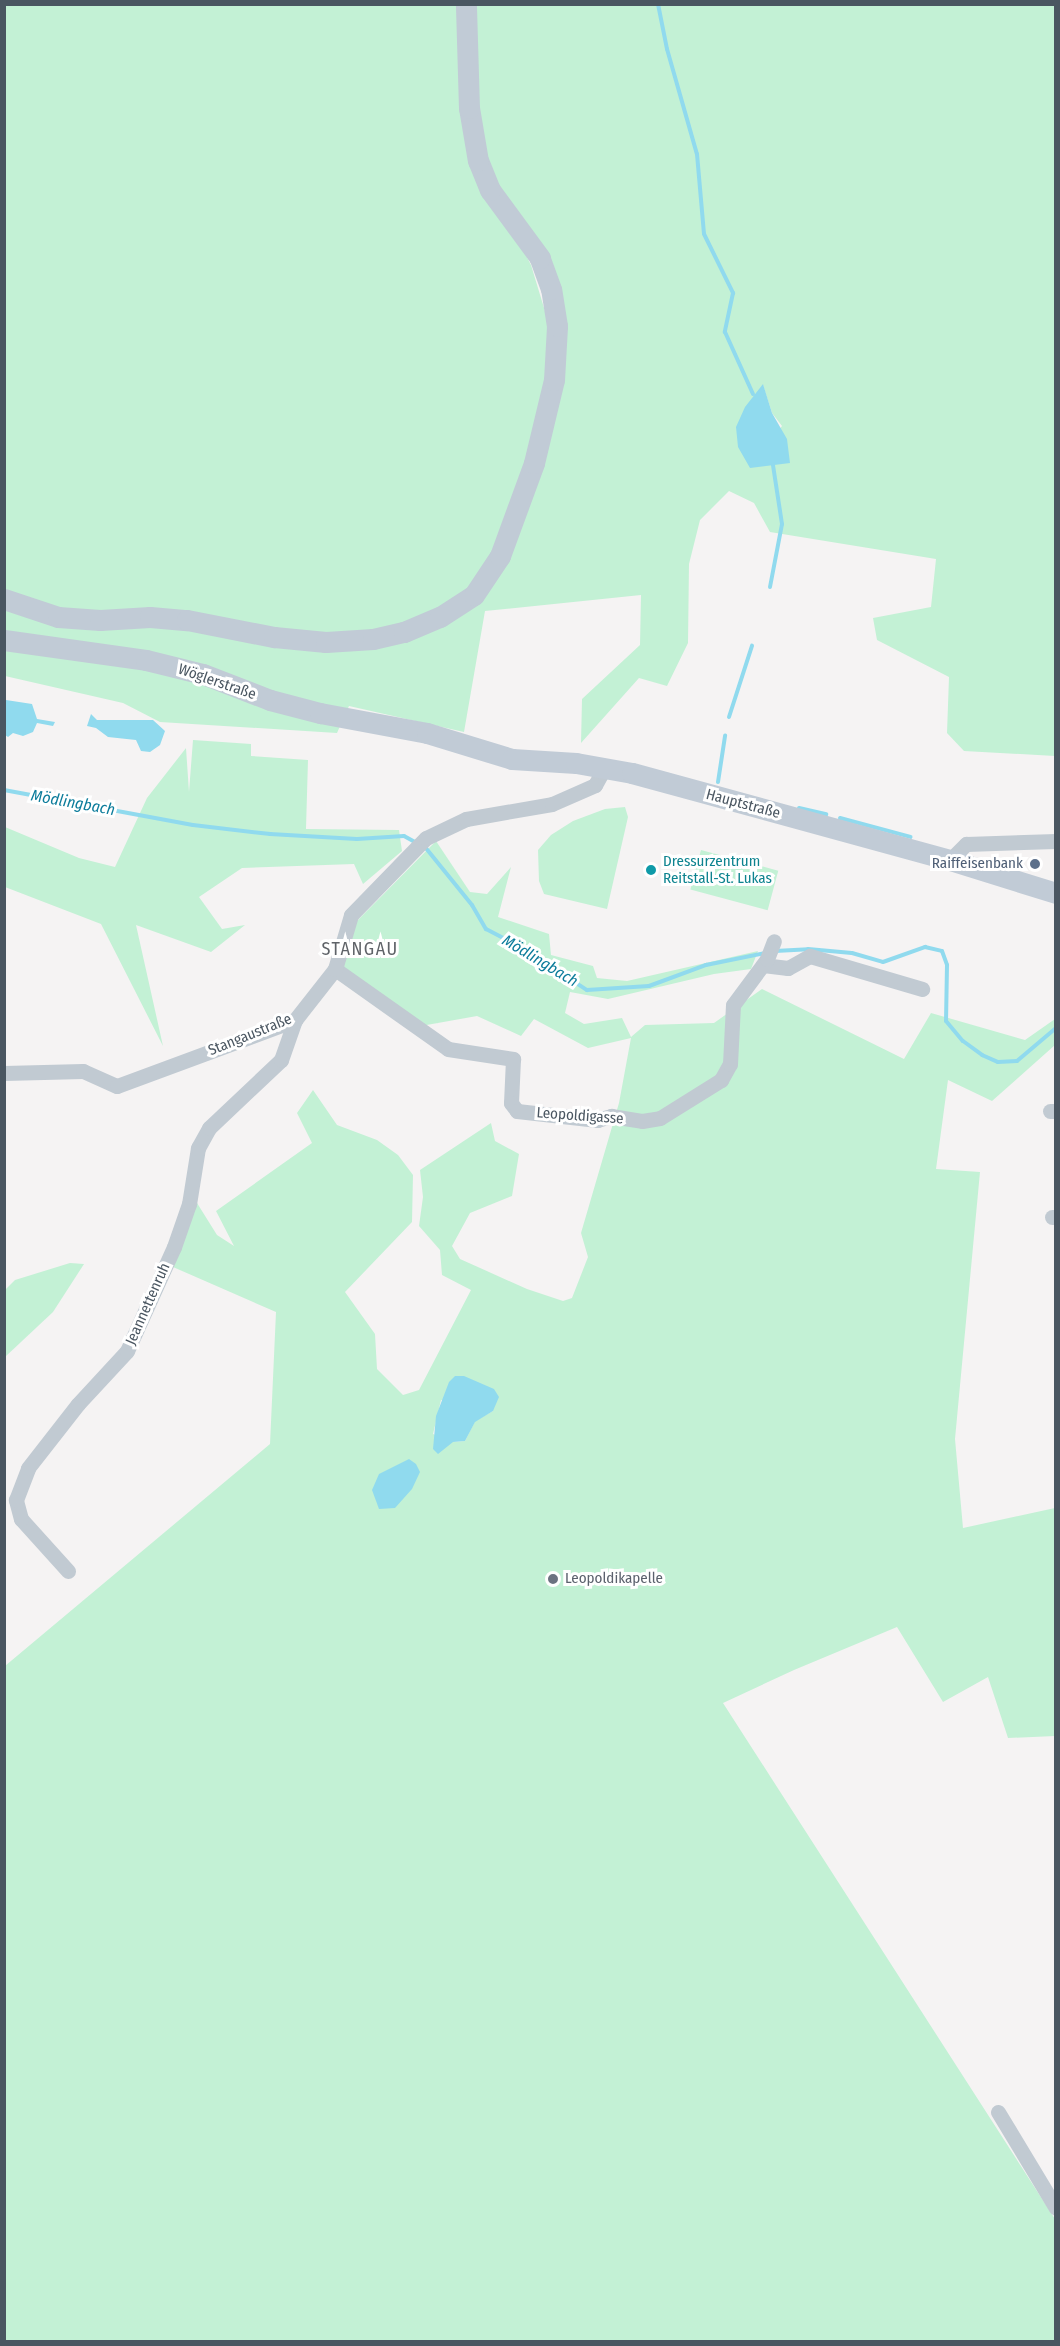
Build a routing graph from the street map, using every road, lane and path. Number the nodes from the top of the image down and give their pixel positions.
1 (466, 4) edge
2 (4, 599) edge
3 (4, 640) edge
4 (427, 733) joint
5 (605, 767) junction
6 (1056, 841) edge
7 (950, 860) junction
8 (1056, 893) edge
9 (774, 941) dead end
10 (765, 962) junction
11 (335, 969) junction
12 (922, 989) dead end
13 (295, 1020) junction
14 (4, 1072) edge
15 (68, 1571) dead end
16 (998, 2112) dead end
17 (1056, 2208) edge

1 - 2 main road
3 - 4 main road, Wöglerstraße
4 - 5 main road, Hauptstraße
5 - 7 main road, Hauptstraße
5 - 11 street, Stangaustraße
6 - 7 street
7 - 8 main road, Hauptstraße
9 - 10 street
10 - 11 street, Leopoldigasse
10 - 12 street
11 - 13 street, Stangaustraße
13 - 14 street, Stangaustraße
13 - 15 street, Jeannettenruh
16 - 17 street

